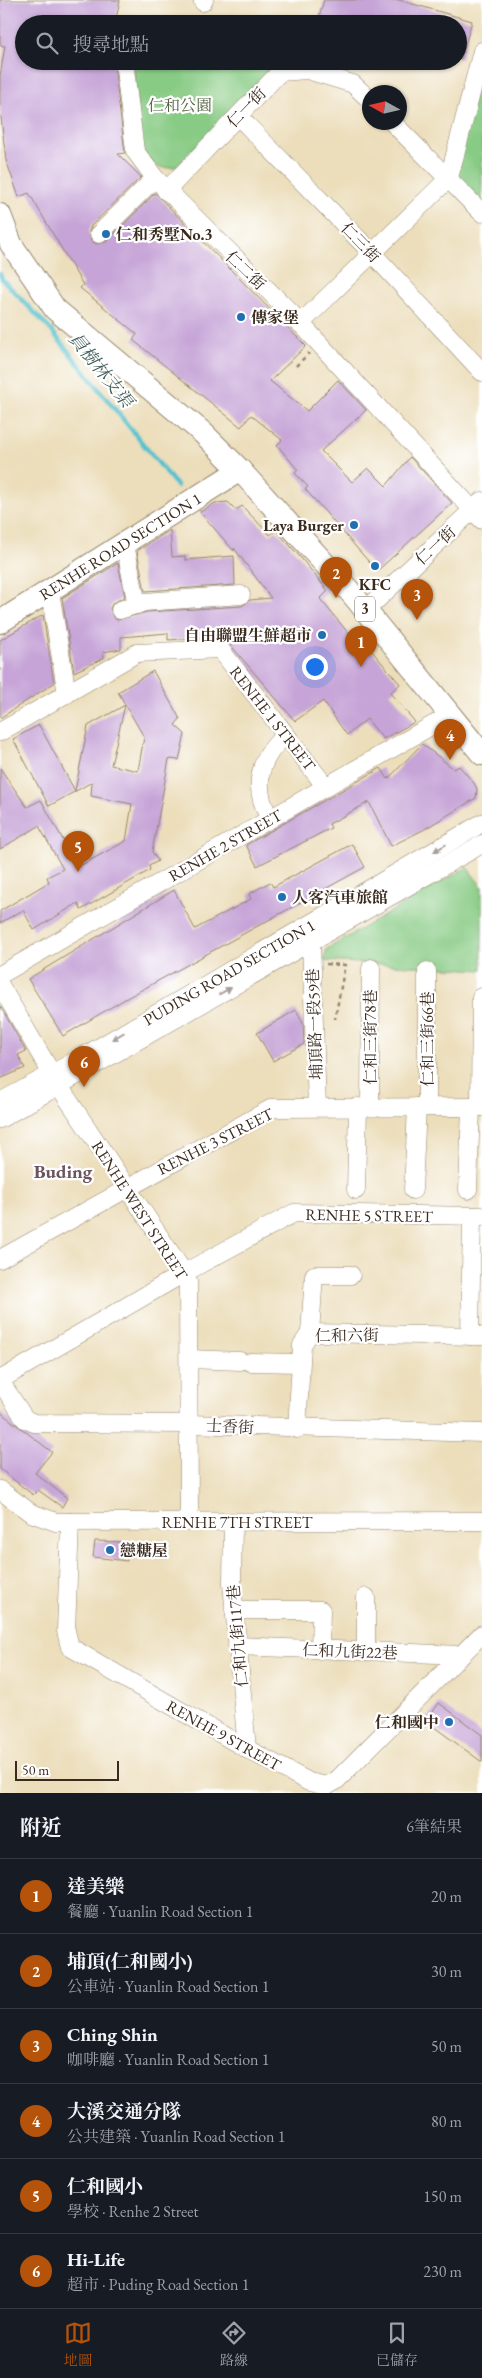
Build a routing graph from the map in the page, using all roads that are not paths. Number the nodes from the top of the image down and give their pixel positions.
1 (482, 51) edge
2 (125, 70) edge
3 (362, 92) edge
4 (238, 116) junction
5 (400, 130) edge
6 (449, 178) junction
7 (160, 184) junction
8 (482, 213) edge
9 (0, 215) edge
10 (98, 234) dead end
11 (372, 253) junction
12 (300, 324) junction
13 (482, 372) edge
14 (240, 470) junction
15 (479, 510) edge
16 (125, 545) junction
17 (50, 592) junction
18 (241, 595) dead end
19 (366, 610) junction
20 (0, 622) edge
21 (68, 694) junction
22 (450, 715) junction
23 (0, 732) edge
24 (286, 735) junction
25 (482, 754) edge
26 (326, 787) junction
27 (270, 819) junction
28 (482, 824) edge
29 (482, 844) edge
30 (311, 942) junction
31 (371, 968) dead end
32 (427, 971) dead end
33 (0, 975) edge
34 (0, 985) edge
35 (481, 997) edge
36 (56, 1080) junction
37 (0, 1102) edge
38 (317, 1107) junction
39 (364, 1107) junction
40 (422, 1107) junction
41 (478, 1107) edge
42 (0, 1119) edge
43 (127, 1187) junction
44 (356, 1190) dead end
45 (413, 1190) dead end
46 (468, 1190) dead end
47 (477, 1216) edge
48 (0, 1259) edge
49 (184, 1273) junction
50 (351, 1275) dead end
51 (310, 1333) junction
52 (476, 1336) edge
53 (189, 1360) junction
54 (300, 1363) junction
55 (0, 1380) edge
56 (188, 1424) junction
57 (297, 1429) junction
58 (482, 1433) edge
59 (0, 1490) edge
60 (189, 1521) junction
61 (482, 1521) edge
62 (70, 1522) junction
63 (233, 1522) junction
64 (366, 1597) dead end
65 (234, 1610) junction
66 (482, 1634) edge
67 (237, 1646) junction
68 (320, 1650) junction
69 (366, 1651) junction
70 (462, 1656) junction
71 (247, 1750) junction
72 (326, 1790) edge

1 - 6 street
2 - 7 street, 仁二街
3 - 4 street, 仁一街
4 - 7 street, 仁一街
4 - 11 street, 仁三街
5 - 6 street
6 - 8 street
6 - 11 street
7 - 10 street, 仁一街
7 - 12 street, 仁二街
9 - 14 main road, 3
11 - 12 street
11 - 13 street, 仁三街
12 - 15 street, 仁二街
14 - 16 main road, RENHE ROAD SECTION 1
14 - 19 main road, 3
15 - 19 street, 仁一街
16 - 17 main road, RENHE ROAD SECTION 1
16 - 18 street
17 - 20 main road, RENHE ROAD SECTION 1
17 - 21 street
19 - 22 main road, 3
21 - 23 street, RENHE 1 STREET
21 - 24 street, RENHE 1 STREET
22 - 25 main road, 3
22 - 26 street, RENHE 2 STREET
24 - 26 street, RENHE 1 STREET
24 - 27 street
26 - 27 street, RENHE 2 STREET
27 - 33 street, RENHE 2 STREET
28 -> 36 street, PUDING ROAD SECTION 1
29 - 30 street, PUDING ROAD SECTION 1
36 -> 30 street, PUDING ROAD SECTION 1
30 - 38 street, 埔頂路一段59巷
31 - 39 street, 仁和三街78巷
32 - 40 street, 仁和三街66巷
34 - 36 street, RENHE WEST STREET
35 - 41 street
36 - 37 street, PUDING ROAD SECTION 1
36 - 42 street, PUDING ROAD SECTION 1
36 - 43 street, RENHE WEST STREET
38 - 39 street, RENHE 3 STREET
38 - 43 street, RENHE 3 STREET
39 - 40 street, RENHE 3 STREET
39 - 44 street, 仁和三街78巷
40 - 41 street, RENHE 3 STREET
40 - 45 street, 仁和三街66巷
41 - 46 street
43 - 48 street, RENHE 3 STREET
43 - 49 street, RENHE WEST STREET
47 - 49 street, RENHE 5 STREET
47 - 52 street
49 - 53 street, RENHE WEST STREET
49 - 55 street, RENHE 5 STREET
50 - 51 street
51 - 52 street, 仁和六街
51 - 54 street, 仁和六街
53 - 54 street
53 - 56 street, RENHE WEST STREET
54 - 57 street, 仁和六街
55 - 56 street, 士香街
56 - 57 street, 士香街
56 - 60 street, RENHE WEST STREET
57 - 58 street, 士香街
59 - 62 street, RENHE 7TH STREET
60 - 62 street, RENHE 7TH STREET
60 - 63 street, RENHE 7TH STREET
61 - 63 street, RENHE 7TH STREET
62 - 71 street, RENHE 9 STREET
63 - 65 street, 仁和九街117巷
64 - 69 street
65 - 67 street, 仁和九街117巷
65 - 68 street
66 - 70 street, RENHE 9 STREET
67 - 68 street, 仁和九街22巷
67 - 71 street, 仁和九街117巷
68 - 69 street, 仁和九街22巷
69 - 70 street, 仁和九街22巷
70 - 72 street, RENHE 9 STREET
71 - 72 street, RENHE 9 STREET

